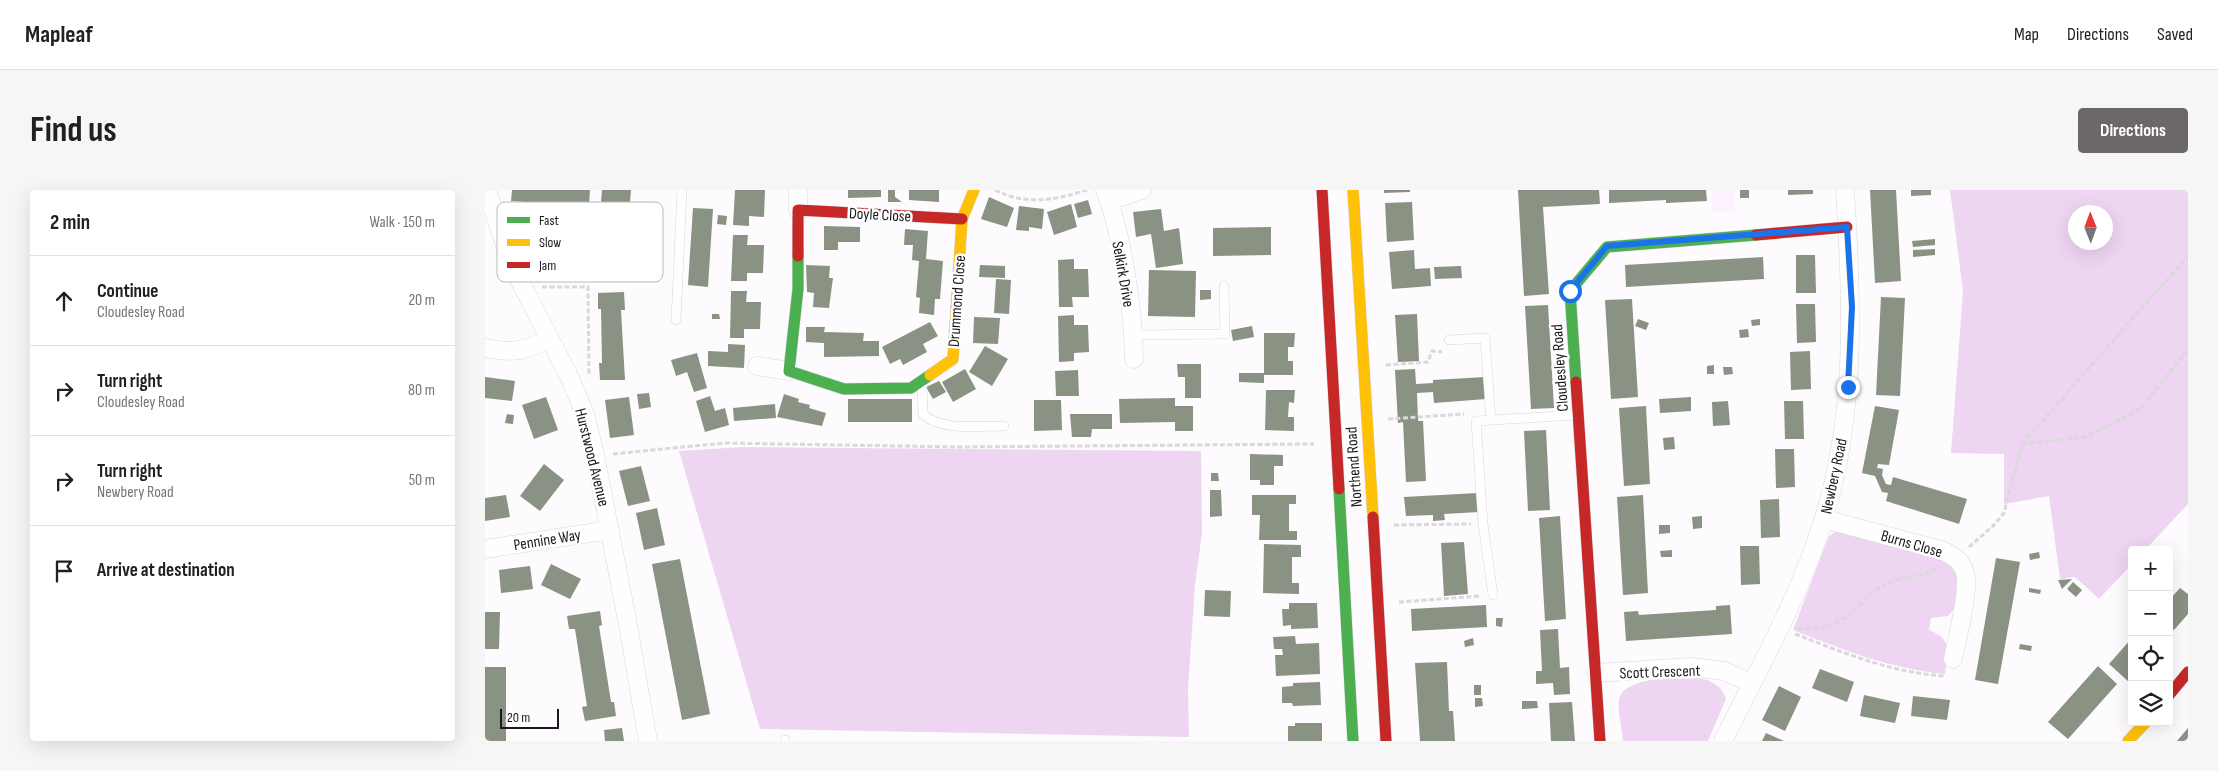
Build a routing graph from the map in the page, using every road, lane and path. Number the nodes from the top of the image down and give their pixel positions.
1 (487, 190) edge
2 (682, 190) edge
3 (798, 190) edge
4 (973, 190) edge
5 (995, 190) edge
6 (1087, 190) edge
7 (1142, 190) edge
8 (1322, 190) edge
9 (1353, 190) edge
10 (1845, 190) edge
11 (1107, 196) edge
12 (798, 210) junction
13 (962, 219) junction
14 (497, 225) edge
15 (1847, 227) junction
16 (2188, 256) edge
17 (520, 282) edge
18 (1224, 286) dead end
19 (522, 287) junction
20 (676, 320) dead end
21 (1134, 336) junction
22 (549, 339) junction
23 (1449, 340) joint
24 (485, 348) edge
25 (2188, 350) edge
26 (1134, 358) dead end
27 (1380, 365) dead end
28 (757, 366) dead end
29 (789, 371) junction
30 (589, 376) dead end
31 (921, 381) junction
32 (1467, 414) dead end
33 (1579, 415) junction
34 (1384, 420) dead end
35 (1491, 420) junction
36 (1004, 426) dead end
37 (1335, 444) junction
38 (2022, 444) junction
39 (595, 455) junction
40 (1824, 519) junction
41 (1483, 524) junction
42 (1391, 525) dead end
43 (610, 530) junction
44 (485, 549) edge
45 (1956, 557) junction
46 (1493, 595) joint
47 (1395, 602) dead end
48 (1782, 627) junction
49 (1953, 659) joint
50 (2188, 672) edge
51 (1596, 673) junction
52 (1751, 683) junction
53 (2173, 690) edge
54 (2142, 726) edge
55 (648, 741) edge
56 (1353, 741) edge
57 (1386, 741) edge
58 (1600, 741) edge
59 (1723, 741) edge
60 (2128, 741) edge

1 - 14 street, Hurstwood Avenue
2 - 20 lane
3 - 12 street
4 - 13 street, Drummond Close
5 - 6 path
7 - 11 street
8 - 37 street, Northend Road
9 - 57 street, Northend Road
10 - 15 street, Newbery Road
11 - 21 street, Selkirk Drive
12 - 13 street, Doyle Close
12 - 29 street
13 - 31 street, Drummond Close
15 - 33 street, Cloudesley Road
15 - 40 street, Newbery Road
16 - 38 path
17 - 19 street, Hurstwood Avenue
18 - 21 lane
19 - 22 street, Hurstwood Avenue
19 - 30 path
21 - 26 street, Selkirk Drive
22 - 24 street
22 - 39 street, Hurstwood Avenue
23 - 27 path
23 - 35 lane
25 - 38 path
28 - 29 street, Drummond Close
29 - 31 street, Drummond Close
31 - 36 lane
32 - 34 path
33 - 35 lane
33 - 51 street, Cloudesley Road
35 - 41 lane
37 - 39 path
37 - 56 street, Northend Road
38 - 45 path
39 - 43 street, Hurstwood Avenue
40 - 45 street, Burns Close
40 - 48 street, Newbery Road
41 - 42 path
41 - 46 lane
43 - 44 street, Pennine Way
43 - 55 street, Hurstwood Avenue
45 - 48 path
45 - 49 street, Burns Close
46 - 47 path
48 - 49 path
48 - 52 street, Newbery Road
50 - 53 street
51 - 52 street, Scott Crescent
51 - 58 street, Cloudesley Road
52 - 59 street, Newbery Road
54 - 60 street

